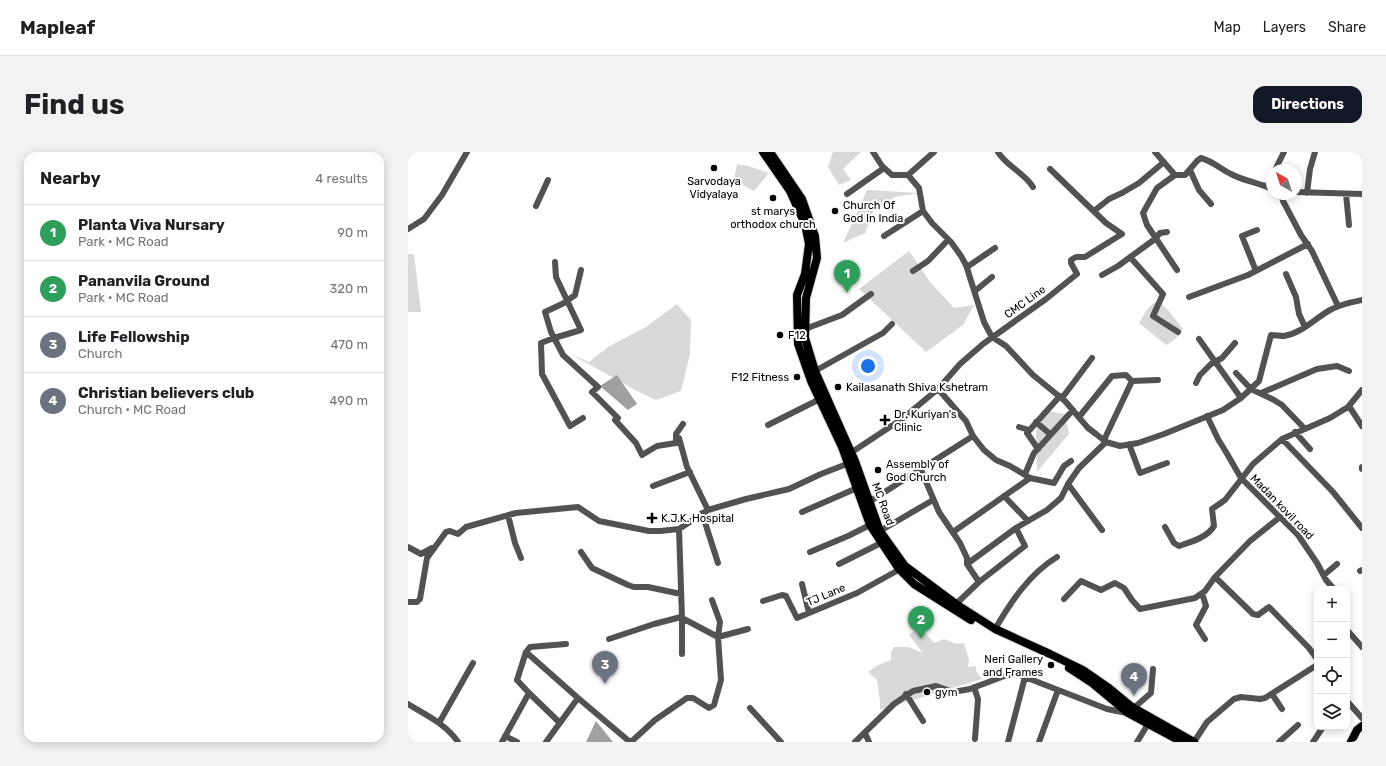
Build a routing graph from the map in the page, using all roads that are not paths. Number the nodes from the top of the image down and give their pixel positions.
1 (467, 152) edge
2 (763, 152) edge
3 (770, 152) edge
4 (873, 152) edge
5 (934, 152) edge
6 (998, 152) edge
7 (1155, 152) edge
8 (1284, 152) edge
9 (1315, 152) edge
10 (1164, 162) junction
11 (1277, 164) edge
12 (884, 168) junction
13 (1050, 169) dead end
14 (1190, 170) junction
15 (908, 175) junction
16 (1175, 175) junction
17 (548, 180) dead end
18 (1033, 187) dead end
19 (1266, 187) edge
20 (1302, 193) edge
21 (1307, 193) junction
22 (847, 194) dead end
23 (1346, 194) junction
24 (1362, 194) edge
25 (1283, 200) edge
26 (1211, 204) dead end
27 (536, 206) dead end
28 (923, 211) junction
29 (1094, 211) junction
30 (1348, 225) dead end
31 (408, 229) edge
32 (1257, 230) dead end
33 (1167, 232) dead end
34 (884, 236) dead end
35 (1156, 239) junction
36 (948, 240) junction
37 (1308, 244) junction
38 (995, 248) dead end
39 (1130, 257) junction
40 (555, 262) dead end
41 (967, 267) junction
42 (581, 270) dead end
43 (1177, 270) dead end
44 (913, 271) dead end
45 (1256, 271) junction
46 (1286, 274) dead end
47 (1102, 275) dead end
48 (992, 277) dead end
49 (975, 291) junction
50 (871, 294) dead end
51 (1189, 297) dead end
52 (1362, 300) edge
53 (567, 301) junction
54 (1338, 306) junction
55 (892, 324) dead end
56 (1305, 327) junction
57 (805, 329) junction
58 (1178, 332) dead end
59 (992, 337) junction
60 (554, 338) junction
61 (1200, 340) dead end
62 (1235, 343) dead end
63 (1092, 358) dead end
64 (1215, 361) junction
65 (1348, 370) dead end
66 (815, 371) junction
67 (1236, 373) dead end
68 (1158, 380) dead end
69 (1132, 381) junction
70 (1196, 383) dead end
71 (938, 389) junction
72 (1251, 389) junction
73 (1361, 392) edge
74 (1261, 393) junction
75 (1061, 397) junction
76 (1241, 398) junction
77 (820, 399) junction
78 (1349, 406) junction
79 (1073, 410) junction
80 (1207, 416) junction
81 (1079, 417) junction
82 (582, 418) dead end
83 (1036, 422) junction
84 (683, 424) dead end
85 (768, 425) dead end
86 (1362, 426) edge
87 (1019, 427) dead end
88 (1304, 428) junction
89 (1029, 430) junction
90 (1295, 432) junction
91 (1050, 434) junction
92 (973, 436) junction
93 (679, 438) dead end
94 (1282, 439) junction
95 (1105, 441) junction
96 (1129, 444) junction
97 (1038, 449) junction
98 (1310, 449) dead end
99 (850, 459) junction
100 (1072, 461) dead end
101 (1167, 463) dead end
102 (921, 470) junction
103 (690, 472) junction
104 (1028, 476) junction
105 (1240, 478) junction
106 (1068, 484) junction
107 (653, 486) dead end
108 (857, 488) junction
109 (1004, 496) junction
110 (933, 500) junction
111 (869, 502) junction
112 (705, 512) junction
113 (802, 512) dead end
114 (508, 515) junction
115 (1280, 517) junction
116 (1028, 521) junction
117 (870, 525) junction
118 (1165, 527) dead end
119 (1016, 528) junction
120 (1362, 528) edge
121 (679, 529) junction
122 (1102, 530) dead end
123 (880, 531) junction
124 (953, 532) junction
125 (881, 543) junction
126 (408, 547) edge
127 (434, 547) junction
128 (581, 552) dead end
129 (810, 552) dead end
130 (1057, 557) dead end
131 (521, 558) dead end
132 (718, 563) dead end
133 (839, 564) dead end
134 (967, 564) junction
135 (1337, 564) dead end
136 (902, 568) junction
137 (1324, 575) junction
138 (1215, 577) junction
139 (979, 582) junction
140 (802, 584) dead end
141 (1331, 586) edge
142 (1202, 593) junction
143 (681, 594) junction
144 (1064, 599) dead end
145 (712, 600) dead end
146 (763, 601) dead end
147 (408, 602) edge
148 (956, 604) junction
149 (809, 613) junction
150 (682, 617) junction
151 (748, 628) dead end
152 (995, 629) junction
153 (1350, 633) edge
154 (718, 637) junction
155 (609, 639) dead end
156 (1204, 639) dead end
157 (566, 644) dead end
158 (1362, 647) edge
159 (526, 652) junction
160 (682, 654) dead end
161 (1316, 658) edge
162 (473, 663) dead end
163 (1314, 667) edge
164 (1153, 669) dead end
165 (1025, 677) junction
166 (974, 687) junction
167 (1058, 690) junction
168 (529, 693) junction
169 (906, 694) junction
170 (1272, 694) junction
171 (578, 698) junction
172 (408, 704) edge
173 (1350, 704) edge
174 (750, 708) dead end
175 (1282, 709) dead end
176 (1130, 710) junction
177 (1362, 718) edge
178 (923, 721) dead end
179 (439, 723) junction
180 (560, 723) junction
181 (1148, 724) junction
182 (1298, 725) dead end
183 (1362, 726) edge
184 (1321, 730) edge
185 (865, 733) junction
186 (505, 736) junction
187 (975, 739) dead end
188 (458, 742) edge
189 (502, 742) edge
190 (517, 742) edge
191 (546, 742) edge
192 (631, 742) edge
193 (781, 742) edge
194 (855, 742) edge
195 (869, 742) edge
196 (1008, 742) edge
197 (1039, 742) edge
198 (1137, 742) edge
199 (1182, 742) edge
200 (1194, 742) edge
201 (1279, 742) edge
202 (1313, 742) edge
203 (1351, 742) edge

1 - 31 street
2 - 77 main road, MC Road
3 - 57 main road, MC Road
4 - 12 street
5 - 15 street
6 - 18 street
7 - 10 street
8 - 11 street
9 - 21 street
10 - 16 street
10 - 29 street
12 - 15 street
12 - 22 street
13 - 29 street, CMC Line
14 - 16 street
14 - 19 street
14 - 26 street
15 - 28 street
16 - 35 street
17 - 27 street
20 - 21 street
21 - 23 street
23 - 24 street
23 - 30 street
25 - 37 street
28 - 34 street
28 - 36 street
29 - 59 street, CMC Line
32 - 45 street
33 - 35 street
35 - 39 street
35 - 43 street
36 - 41 street
36 - 44 street
37 - 45 street
37 - 54 street
38 - 41 street
39 - 47 street
39 - 58 street
40 - 53 street
41 - 49 street
42 - 53 street
45 - 51 street
46 - 56 street
48 - 49 street
49 - 59 street
50 - 57 street
52 - 54 street
53 - 60 street
53 - 60 street
54 - 56 street
55 - 66 street
56 - 72 street
57 - 66 main road, MC Road
59 - 71 street, CMC Line
59 - 75 street
60 - 82 street
60 - 84 street
61 - 64 street
62 - 64 street
63 - 75 street
64 - 70 street
64 - 76 street
65 - 74 street
66 - 99 main road, MC Road
67 - 72 street
68 - 69 street
69 - 81 street
69 - 95 street
71 - 92 street
71 - 99 street, CMC Line
72 - 74 street
72 - 76 street
73 - 78 street
74 - 88 street
75 - 79 street
75 - 83 street
76 - 80 street
77 - 85 street
77 - 99 main road, MC Road
78 - 86 street
78 - 88 street
79 - 81 street
79 - 91 street
80 - 96 street
80 - 105 street, Madan kovil road
81 - 95 street
83 - 89 street
83 - 91 street
87 - 89 street
88 - 90 street
89 - 97 street
90 - 94 street
90 - 98 street
91 - 97 street
92 - 102 street
92 - 104 street
93 - 103 street
94 - 105 street
94 - 120 street
95 - 96 street
95 - 106 street
96 - 101 street
97 - 104 street
99 - 108 main road, MC Road
99 - 111 main road, MC Road
99 - 112 street, CMC Line
100 - 104 street
102 - 110 street
102 - 111 street
103 - 107 street
103 - 112 street
104 - 109 street
105 - 115 street, Madan kovil road
105 - 118 street
106 - 116 street
106 - 122 street
108 - 113 street
108 - 117 main road, MC Road
109 - 116 street
109 - 124 street
110 - 123 street
110 - 124 street
111 - 123 main road, MC Road
112 - 121 street, CMC Line
112 - 132 street
114 - 121 street
114 - 127 street
114 - 131 street
115 - 137 street, Madan kovil road
115 - 138 street
116 - 119 street
117 - 125 main road, MC Road
117 - 129 street
119 - 134 street
119 - 139 street
121 - 143 street
123 - 136 main road, MC Road
124 - 134 street
125 - 133 street
125 - 136 main road, MC Road
126 - 127 street
127 - 147 street
128 - 143 street
130 - 152 street
134 - 139 street
135 - 137 street
136 - 148 main road, MC Road
136 - 149 street, TJ Lane
136 - 176 main road, MC Road
137 - 141 street, Madan kovil road
138 - 142 street
138 - 161 street
139 - 148 street
140 - 149 street
142 - 144 street
142 - 156 street
143 - 150 street
145 - 154 street
146 - 149 street, TJ Lane
148 - 152 main road, MC Road
150 - 154 street
150 - 155 street
150 - 160 street
151 - 154 street
152 - 176 main road, MC Road
153 - 158 street
154 - 192 street
157 - 159 street
159 - 168 street
159 - 171 street
162 - 179 street
163 - 170 street
164 - 176 street
165 - 166 street
165 - 167 street
165 - 196 street
166 - 169 street
166 - 187 street
167 - 176 street
167 - 197 street
168 - 180 street
168 - 186 street
169 - 178 street
169 - 185 street
170 - 175 street
170 - 200 street
171 - 180 street
171 - 192 street
172 - 179 street
173 - 177 street
174 - 193 street
176 - 181 main road, MC Road
176 - 200 main road, MC Road
179 - 188 street
180 - 191 street
181 - 198 street
181 - 199 main road, MC Road
182 - 201 street
183 - 203 main road
184 - 202 street
185 - 194 street
185 - 195 street
186 - 189 street
186 - 190 street

